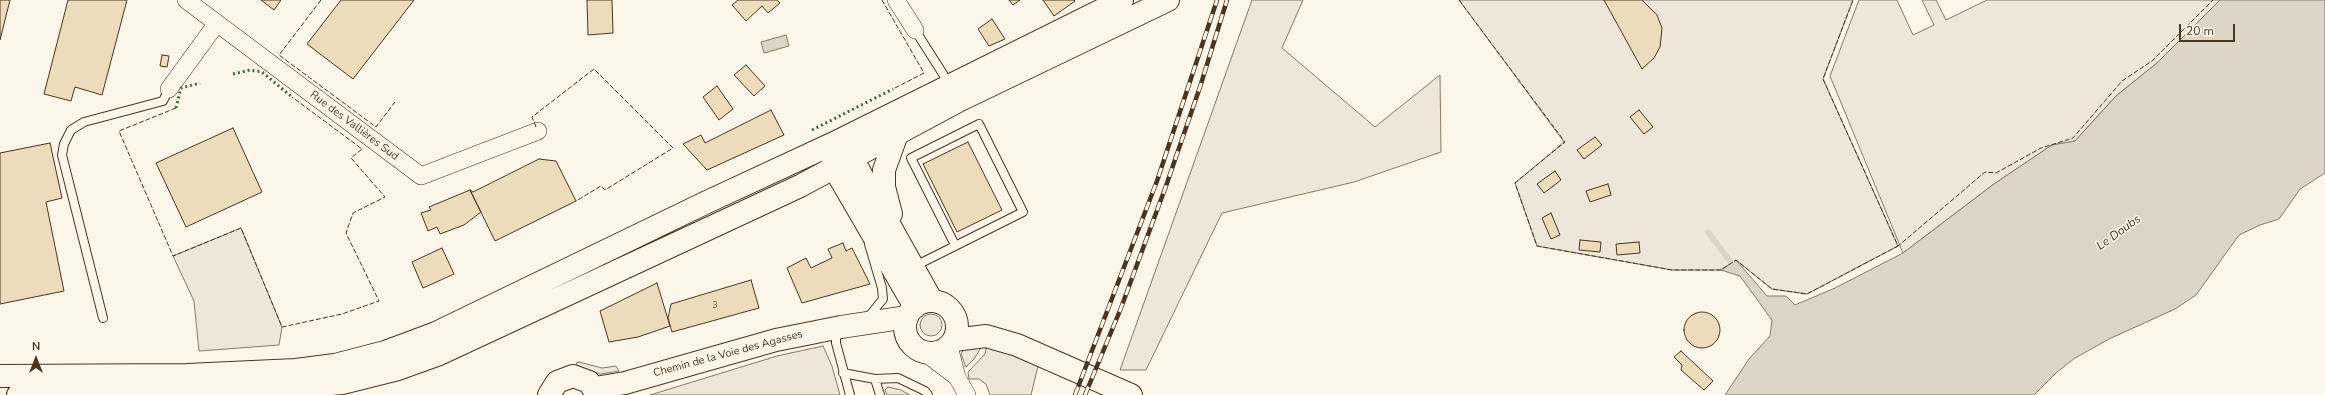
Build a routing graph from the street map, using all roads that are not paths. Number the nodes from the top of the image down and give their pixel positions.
1 (186, 0) edge
2 (896, 0) edge
3 (1168, 0) edge
4 (1109, 3) edge
5 (217, 23) junction
6 (915, 30) joint
7 (950, 85) junction
8 (169, 89) joint
9 (538, 131) dead end
10 (897, 134) junction
11 (832, 144) junction
12 (843, 163) junction
13 (800, 186) junction
14 (850, 193) junction
15 (862, 212) junction
16 (894, 237) junction
17 (955, 245) junction
18 (912, 267) junction
19 (915, 315) junction
20 (103, 318) dead end
21 (862, 325) junction
22 (954, 336) junction
23 (924, 352) junction
24 (843, 373) junction
25 (0, 375) edge
26 (957, 377) junction
27 (875, 379) junction
28 (21, 385) edge
29 (596, 392) edge
30 (549, 395) edge
31 (850, 395) edge
32 (880, 395) edge
33 (928, 395) edge
34 (967, 395) edge
35 (1131, 395) edge

1 - 5 street, Rue des Vallières Sud
2 - 6 street
3 - 10 main road
4 - 7 main road
5 - 8 street
5 - 9 street, Rue des Vallières Sud
6 - 7 lane
7 - 11 main road
8 - 20 lane
10 - 12 main road
10 - 16 main road
11 - 12 main road
11 - 28 main road
12 - 13 main road
12 - 14 main road
12 - 16 main road
13 - 14 main road
13 - 28 main road
14 - 15 main road
15 - 19 main road
15 - 21 lane
16 - 18 main road
17 - 17 lane
17 - 18 lane
18 - 19 main road
19 - 21 main road, Chemin de la Voie des Agasses
19 - 22 main road, Chemin de la Voie des Agasses
19 - 23 main road
21 - 24 lane
21 - 29 main road, Chemin de la Voie des Agasses
22 - 23 main road
22 - 26 street
22 - 35 main road
23 - 26 street
24 - 27 lane
24 - 31 lane
25 - 28 main road
26 - 34 street
27 - 32 lane
27 - 33 lane
29 - 30 main road, Chemin de la Voie des Agasses

